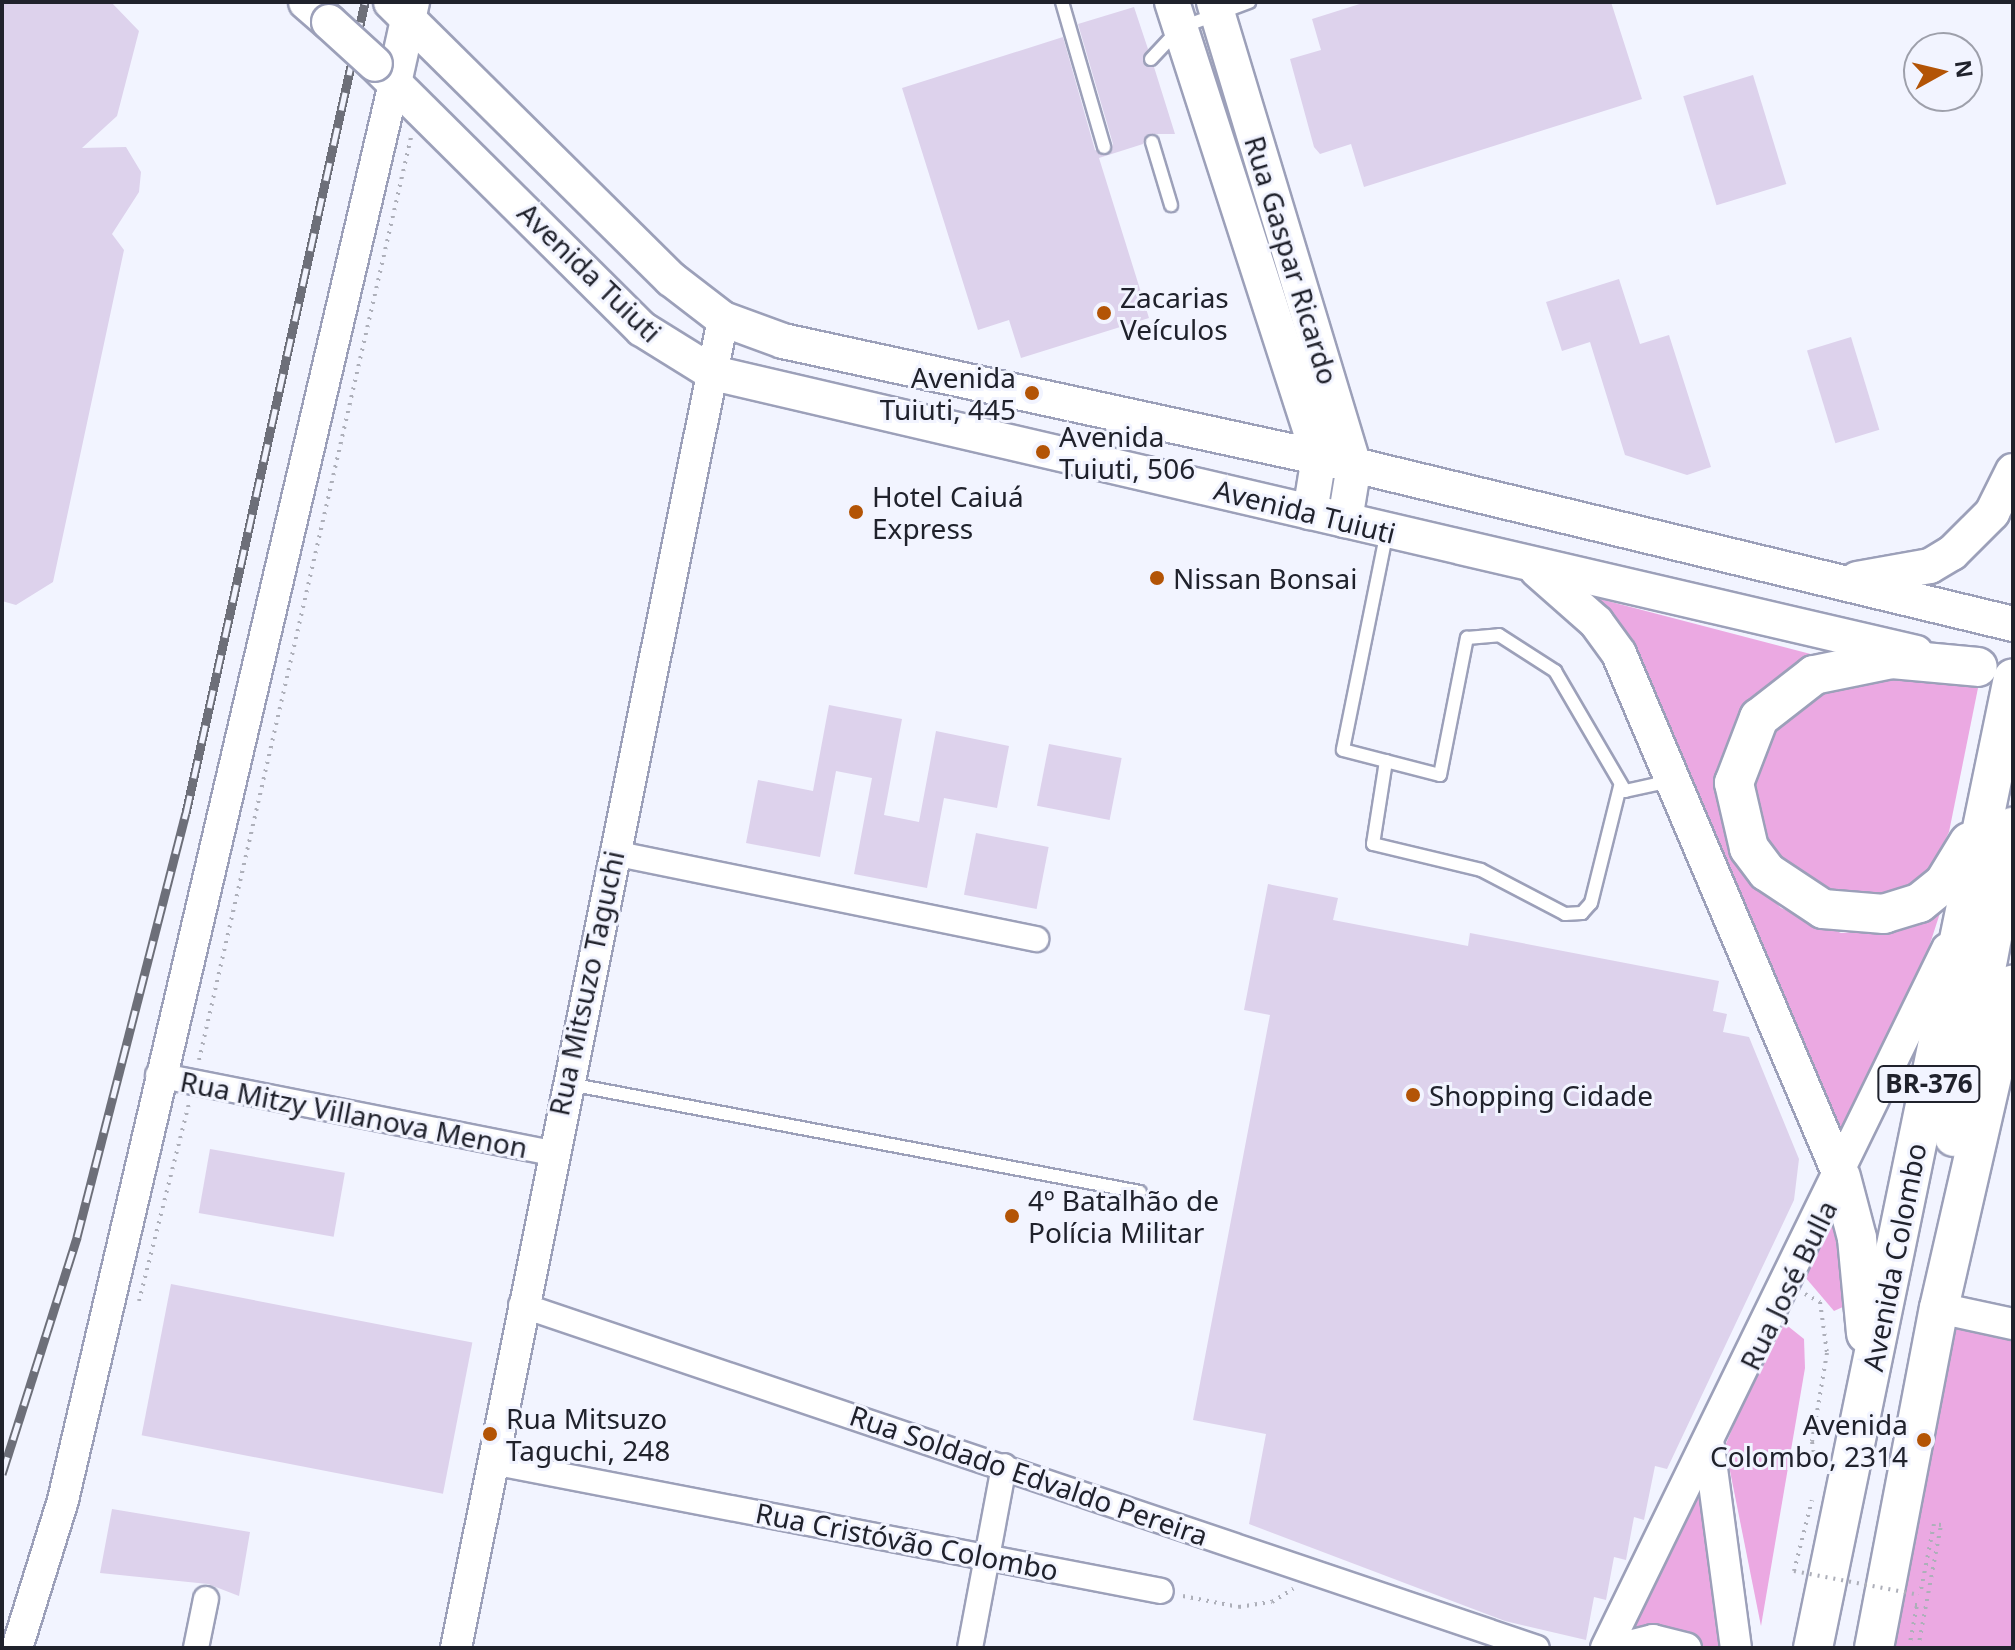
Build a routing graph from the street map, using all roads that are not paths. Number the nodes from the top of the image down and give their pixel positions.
1 (1062, 2) edge
2 (1249, 2) edge
3 (401, 6) edge
4 (1216, 7) edge
5 (314, 8) edge
6 (1176, 15) edge
7 (1151, 59) dead end
8 (384, 73) junction
9 (1152, 142) dead end
10 (1104, 147) dead end
11 (560, 170) junction
12 (1171, 205) dead end
13 (529, 215) junction
14 (723, 319) junction
15 (713, 373) junction
16 (1312, 380) junction
17 (1319, 457) junction
18 (1354, 465) junction
19 (2013, 471) edge
20 (1310, 512) junction
21 (1345, 520) junction
22 (1387, 530) junction
23 (1530, 565) junction
24 (1834, 581) junction
25 (2013, 624) edge
26 (2001, 674) edge
27 (1386, 761) junction
28 (1673, 780) junction
29 (1620, 787) junction
30 (1988, 791) junction
31 (2013, 827) edge
32 (613, 853) junction
33 (1962, 918) junction
34 (1036, 939) dead end
35 (2013, 984) edge
36 (2013, 1066) edge
37 (158, 1075) junction
38 (565, 1083) junction
39 (551, 1153) junction
40 (1841, 1177) junction
41 (1140, 1192) dead end
42 (521, 1305) junction
43 (1939, 1308) junction
44 (2013, 1324) edge
45 (1870, 1377) junction
46 (1709, 1446) junction
47 (492, 1462) junction
48 (1004, 1466) junction
49 (987, 1555) junction
50 (1161, 1591) road end
51 (206, 1599) dead end
52 (17, 1648) edge
53 (196, 1648) edge
54 (456, 1648) edge
55 (970, 1648) edge
56 (1537, 1648) edge
57 (1606, 1648) edge
58 (1621, 1648) edge
59 (1686, 1648) edge
60 (1736, 1648) edge
61 (1813, 1648) edge
62 (1874, 1648) edge

1 - 10 lane
2 - 4 lane
3 - 8 main road
3 - 11 main road, Avenida Tuiuti
4 - 6 lane
4 - 16 main road, Rua Gaspar Ricardo
5 - 8 main road, Avenida Tuiuti, bridge
6 - 7 lane
6 - 16 main road, Rua Gaspar Ricardo
8 - 13 main road, Avenida Tuiuti
8 - 37 street
9 - 12 lane
11 - 13 main road
11 - 14 main road, Avenida Tuiuti
13 - 15 main road, Avenida Tuiuti
14 - 15 street, Rua Mitsuzo Taguchi
14 - 17 main road, Avenida Tuiuti
15 - 20 main road, Avenida Tuiuti
15 - 32 street, Rua Mitsuzo Taguchi
16 - 17 main road, Rua Gaspar Ricardo
16 - 18 main road, Rua Gaspar Ricardo
17 - 18 main road, Avenida Tuiuti
17 - 20 main road, Rua Gaspar Ricardo
18 - 21 main road, Rua Gaspar Ricardo
18 - 24 main road, Avenida Tuiuti
19 - 24 main road
20 - 21 main road, Avenida Tuiuti
21 - 22 main road, Avenida Tuiuti
22 - 23 main road, Avenida Tuiuti
22 - 27 lane
23 - 26 main road, Avenida Tuiuti
23 - 28 main road
24 - 25 main road, Avenida Tuiuti
26 - 30 main road, Avenida Colombo / BR-376
26 - 30 main road
27 - 29 lane
27 - 29 lane
28 - 29 lane
28 - 40 main road
30 - 33 main road, Avenida Colombo / BR-376
31 - 43 main road, Avenida Colombo / BR-376
32 - 34 street
32 - 38 street, Rua Mitsuzo Taguchi
33 - 40 street, Rua José Bulla
33 - 45 main road, Avenida Colombo / BR-376
35 - 43 main road, Avenida Colombo
36 - 43 main road
37 - 39 street, Rua Mitzy Villanova Menon
37 - 52 street
38 - 39 street, Rua Mitsuzo Taguchi
38 - 41 lane
39 - 42 street, Rua Mitsuzo Taguchi
40 - 45 main road
40 - 46 street, Rua José Bulla
42 - 47 street, Rua Mitsuzo Taguchi
42 - 48 street, Rua Soldado Edvaldo Pereira
43 - 44 street
43 - 62 main road, Avenida Colombo / BR-376
45 - 61 main road, Avenida Colombo / BR-376
46 - 57 street, Rua José Bulla
46 - 60 street
47 - 49 street, Rua Cristóvão Colombo
47 - 54 street, Rua Mitsuzo Taguchi
48 - 49 street
48 - 56 street, Rua Soldado Edvaldo Pereira
49 - 50 street, Rua Cristóvão Colombo
49 - 55 street
51 - 53 street
58 - 59 street

